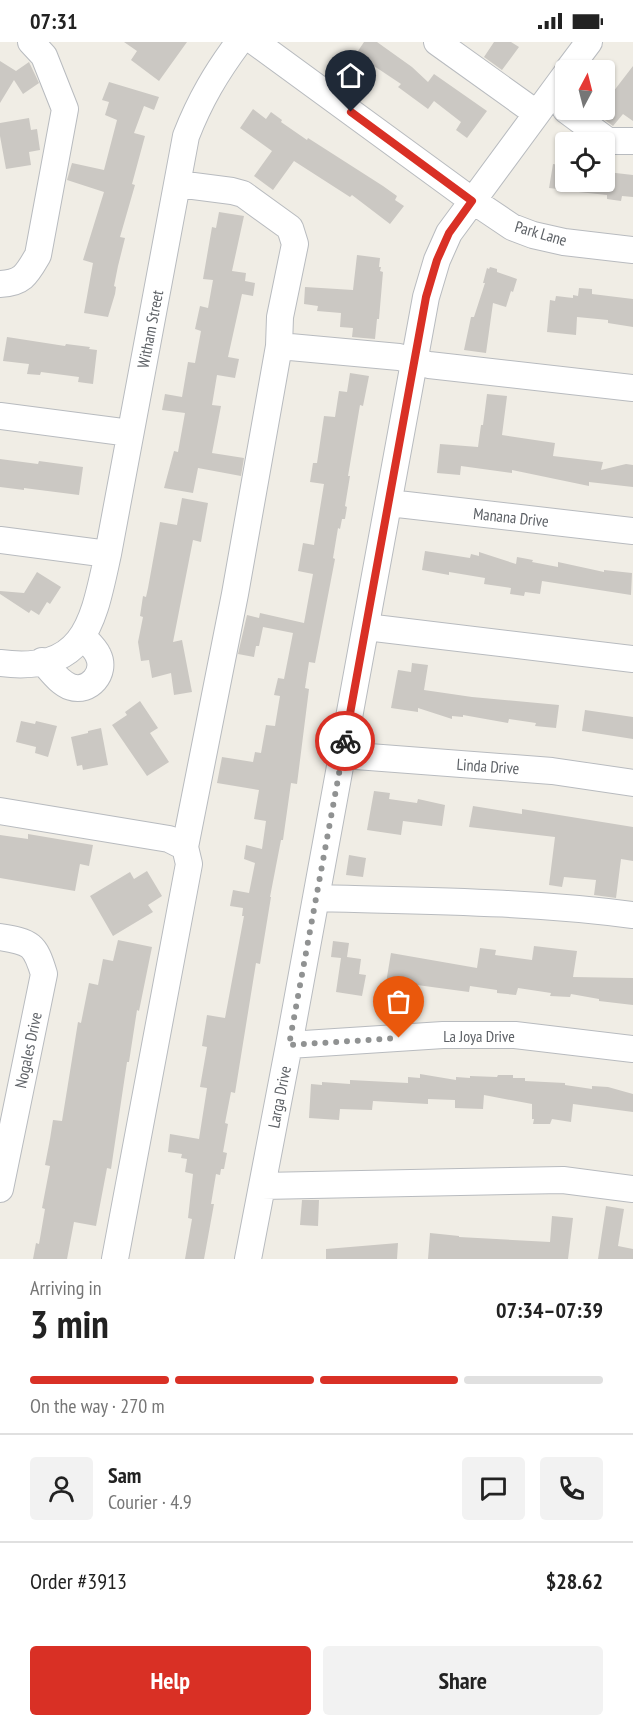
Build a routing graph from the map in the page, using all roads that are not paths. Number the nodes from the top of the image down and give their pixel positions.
1 (31, 42) edge
2 (239, 42) edge
3 (255, 42) edge
4 (437, 42) edge
5 (589, 42) edge
6 (576, 60) edge
7 (554, 107) edge
8 (633, 141) edge
9 (178, 184) junction
10 (472, 201) junction
11 (633, 250) edge
12 (0, 284) edge
13 (279, 346) junction
14 (414, 362) junction
15 (633, 388) edge
16 (0, 416) edge
17 (130, 433) junction
18 (389, 503) junction
19 (633, 531) edge
20 (0, 540) edge
21 (108, 554) junction
22 (366, 627) junction
23 (86, 632) junction
24 (633, 658) edge
25 (42, 661) junction
26 (0, 663) edge
27 (342, 755) junction
28 (633, 783) edge
29 (0, 811) edge
30 (185, 847) junction
31 (316, 898) junction
32 (633, 915) edge
33 (0, 937) edge
34 (289, 1045) junction
35 (633, 1049) edge
36 (0, 1184) edge
37 (262, 1186) junction
38 (633, 1189) edge
39 (115, 1259) edge
40 (248, 1259) edge

1 - 12 street
2 - 9 street, Witham Street
3 - 10 street, Park Lane
4 - 7 street
5 - 6 street
7 - 8 street
7 - 10 street, Larga Drive
9 - 13 street
9 - 17 street, Witham Street
10 - 11 street, Park Lane
10 - 14 street, Larga Drive
13 - 14 street
13 - 30 street
14 - 15 street
14 - 18 street, Larga Drive
16 - 17 street
17 - 21 street, Witham Street
18 - 19 street, Manana Drive
18 - 22 street, Larga Drive
20 - 21 street
21 - 23 street, Witham Street
22 - 24 street
22 - 27 street, Larga Drive
23 - 25 street
23 - 25 street
25 - 26 street
27 - 28 street, Linda Drive
27 - 31 street, Larga Drive
29 - 30 street
30 - 39 street
31 - 32 street
31 - 34 street, Larga Drive
33 - 36 street, Nogales Drive
34 - 35 street, La Joya Drive
34 - 37 street, Larga Drive
37 - 38 street
37 - 40 street, Larga Drive

